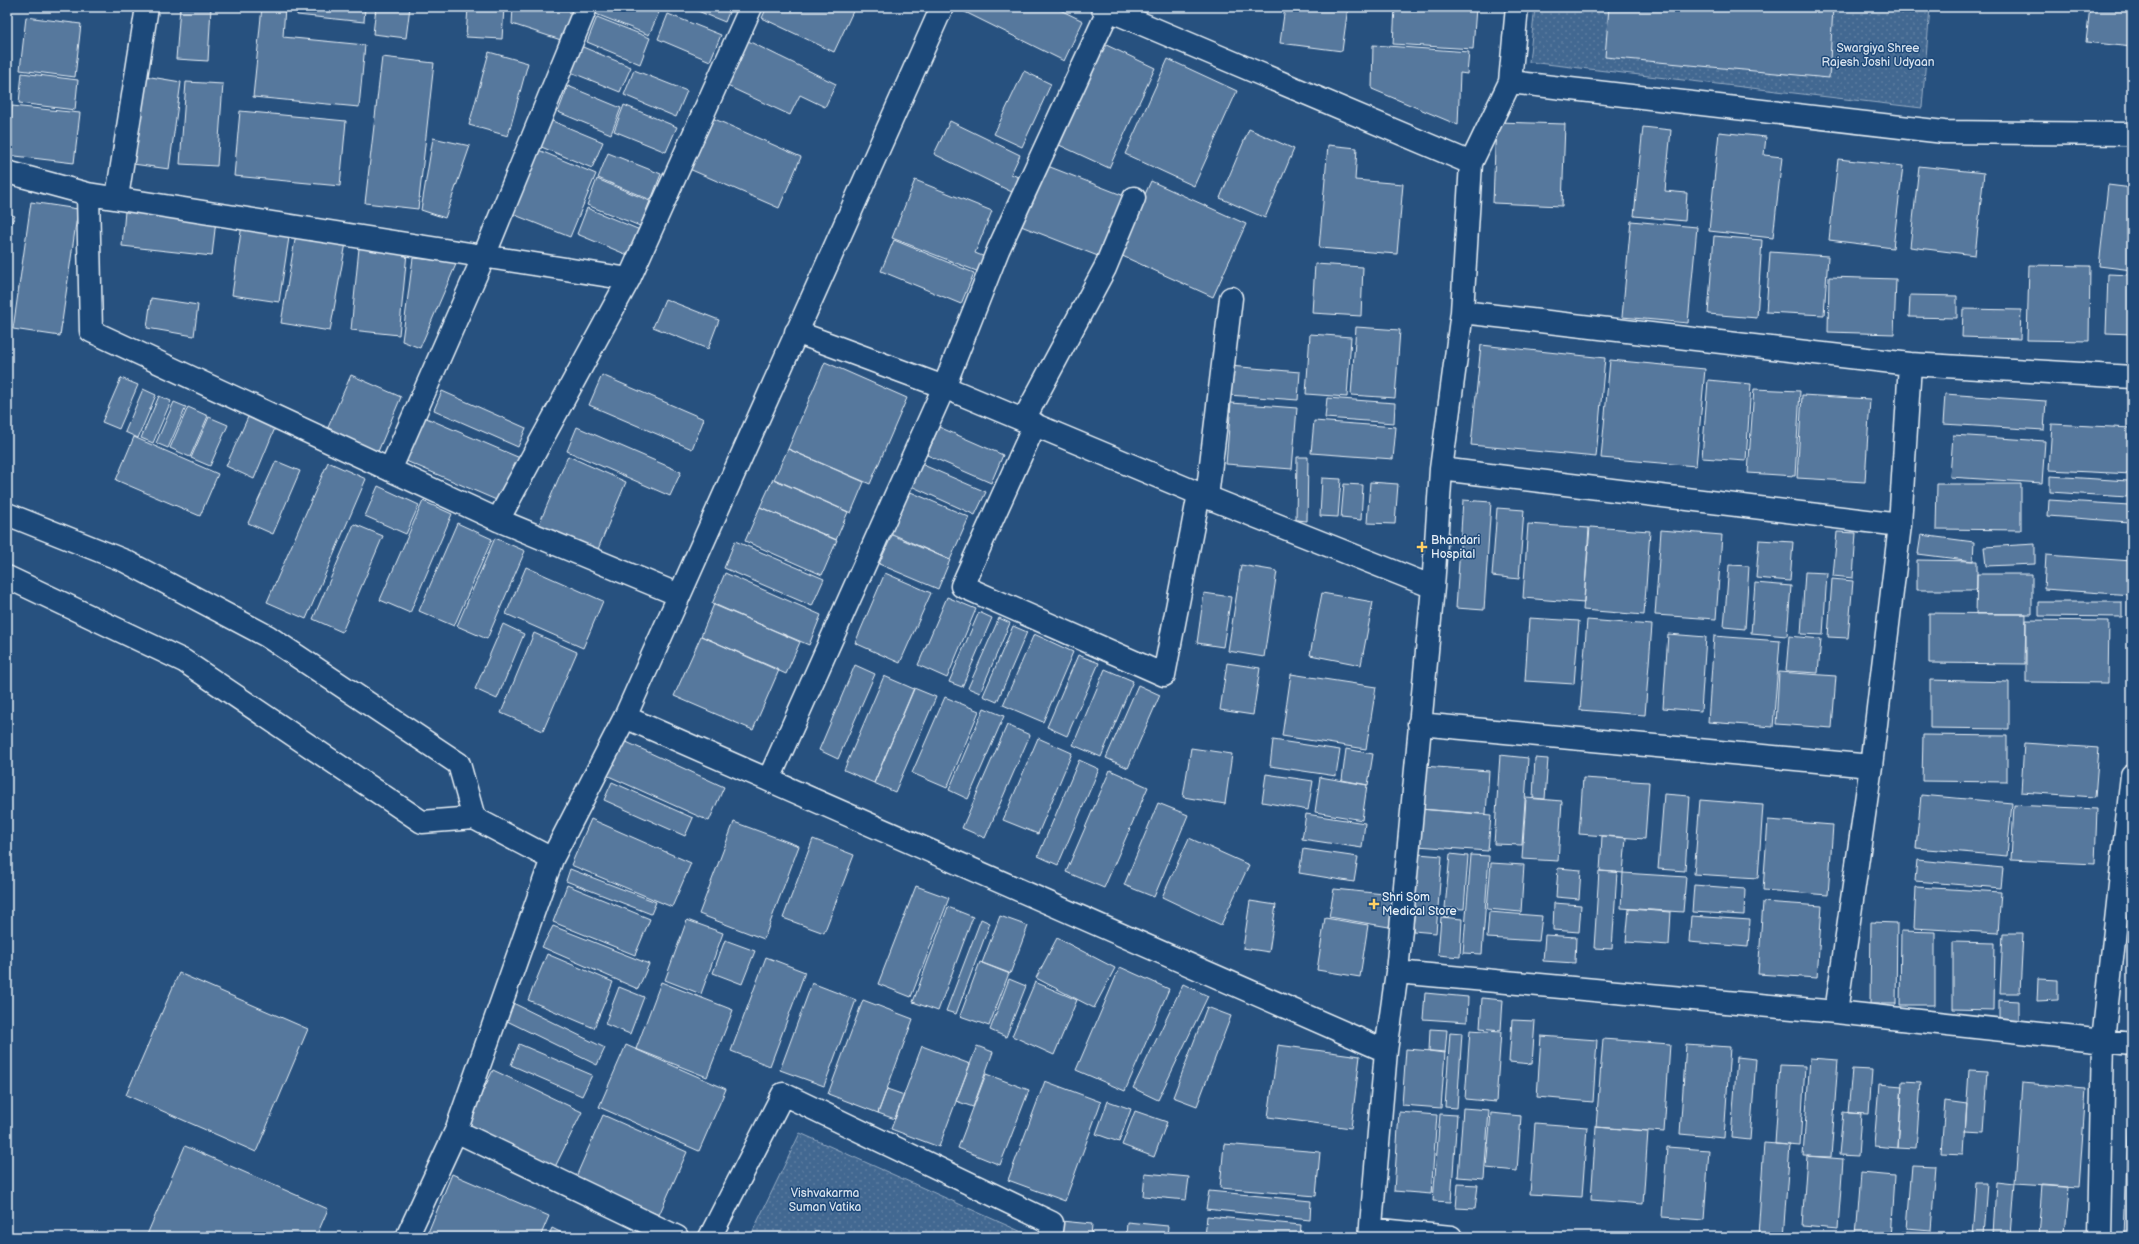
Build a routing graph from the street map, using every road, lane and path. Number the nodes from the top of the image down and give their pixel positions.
1 (147, 7) edge
2 (586, 7) edge
3 (751, 7) edge
4 (942, 7) edge
5 (1517, 7) edge
6 (1107, 8) edge
7 (1510, 82) junction
8 (2132, 134) edge
9 (1471, 163) junction
10 (7, 172) edge
11 (88, 194) junction
12 (117, 197) junction
13 (1134, 198) dead end
14 (484, 256) junction
15 (629, 279) junction
16 (1231, 298) dead end
17 (1462, 312) junction
18 (796, 332) junction
19 (1910, 364) junction
20 (2132, 377) edge
21 (944, 387) junction
22 (1030, 422) junction
23 (1441, 468) junction
24 (390, 470) junction
25 (1203, 495) junction
26 (7, 514) edge
27 (498, 520) junction
28 (1900, 525) junction
29 (7, 578) edge
30 (1433, 587) junction
31 (679, 594) junction
32 (625, 717) junction
33 (1419, 724) junction
34 (1871, 766) junction
35 (769, 779) junction
36 (2131, 788) edge
37 (474, 818) junction
38 (552, 859) junction
39 (1397, 972) junction
40 (1836, 1012) junction
41 (2103, 1040) junction
42 (2132, 1044) edge
43 (1386, 1051) junction
44 (456, 1131) junction
45 (1370, 1233) edge
46 (407, 1237) edge
47 (677, 1237) edge
48 (710, 1237) edge
49 (1050, 1237) edge
50 (1451, 1237) edge
51 (2099, 1237) edge

1 - 12 street
2 - 14 street
3 - 15 street
4 - 18 street
5 - 7 street
6 - 9 street
6 - 21 street
7 - 8 street
7 - 9 street
9 - 17 street
10 - 11 street
11 - 12 street
11 - 24 street
12 - 14 street
13 - 22 street
14 - 15 street
14 - 24 street
15 - 27 street
16 - 25 street
17 - 19 street
17 - 23 street
18 - 21 street
18 - 31 street
19 - 20 street
19 - 28 street
21 - 22 street
21 - 35 street
22 - 25 street
22 - 25 street
23 - 28 street
23 - 30 street
24 - 27 street
25 - 30 street
26 - 37 street
27 - 31 street
28 - 34 street
29 - 37 street
30 - 33 street
31 - 32 street
32 - 35 street
32 - 38 street
33 - 34 street
33 - 39 street
34 - 40 street
35 - 43 street
36 - 41 street
37 - 38 street
38 - 44 street
39 - 40 street
39 - 43 street
40 - 41 street
41 - 42 street
41 - 51 street
43 - 45 street
44 - 46 street
44 - 47 street
45 - 50 street
48 - 49 street

